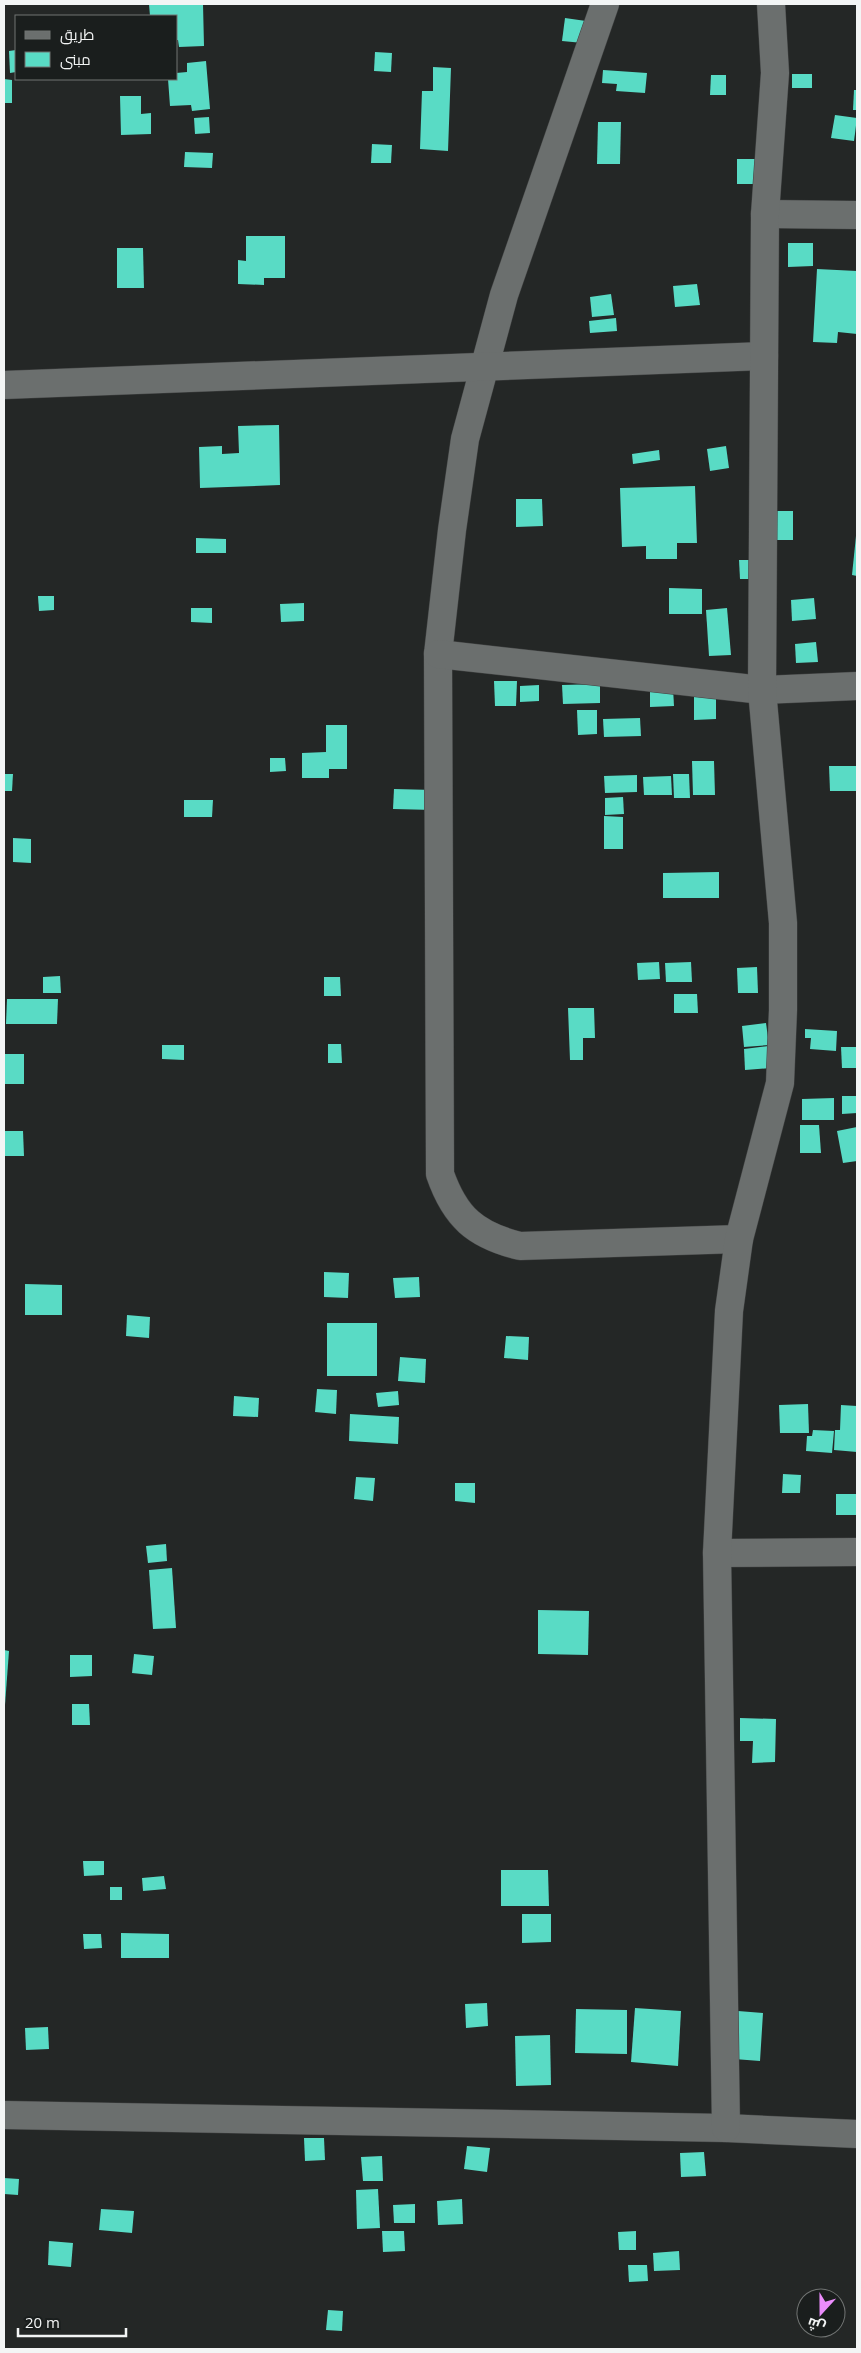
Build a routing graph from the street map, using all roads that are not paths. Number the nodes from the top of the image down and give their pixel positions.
1 (605, 4) edge
2 (772, 4) edge
3 (765, 214) junction
4 (857, 215) edge
5 (764, 356) junction
6 (485, 366) junction
7 (4, 384) edge
8 (438, 654) junction
9 (857, 686) edge
10 (762, 690) junction
11 (739, 1239) junction
12 (857, 1552) edge
13 (717, 1553) junction
14 (4, 2115) edge
15 (726, 2128) junction
16 (857, 2134) edge

1 - 6 street
2 - 3 street
3 - 4 street
3 - 5 street
5 - 6 street
5 - 10 street
6 - 7 street
6 - 8 street
8 - 10 street
8 - 11 street
9 - 10 street
10 - 11 street
11 - 13 street
12 - 13 street
13 - 15 street
14 - 15 street
15 - 16 street

